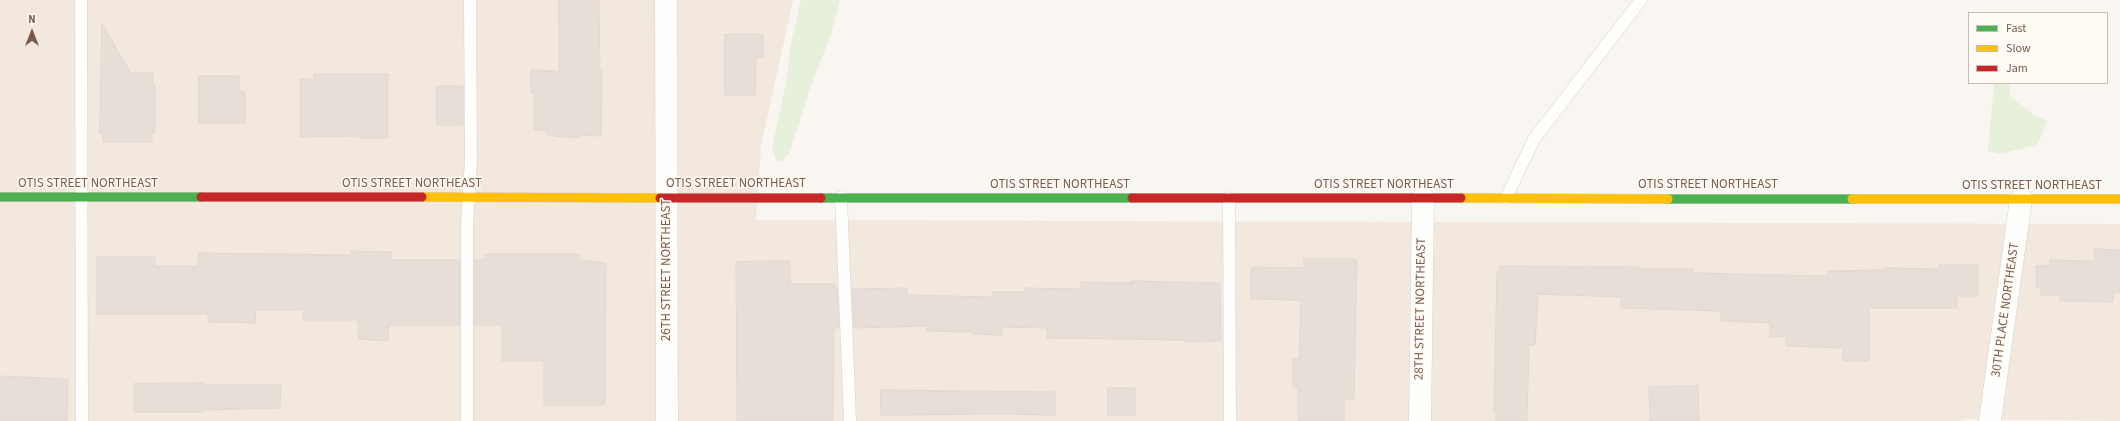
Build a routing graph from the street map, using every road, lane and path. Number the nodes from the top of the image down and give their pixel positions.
1 (81, 0) edge
2 (470, 0) edge
3 (666, 0) edge
4 (1641, 0) edge
5 (0, 197) edge
6 (80, 197) junction
7 (469, 197) junction
8 (667, 197) junction
9 (841, 197) junction
10 (1229, 198) junction
11 (1423, 198) junction
12 (1506, 198) junction
13 (2021, 199) junction
14 (2120, 199) edge
15 (82, 421) edge
16 (467, 421) edge
17 (667, 421) edge
18 (850, 421) edge
19 (1230, 421) edge
20 (1420, 421) edge
21 (1990, 421) edge

1 - 6 lane
2 - 7 lane
3 - 8 street, 26TH STREET NORTHEAST
4 - 12 lane
5 - 6 street, OTIS STREET NORTHEAST
6 - 7 street, OTIS STREET NORTHEAST
6 - 15 lane
7 - 8 street, OTIS STREET NORTHEAST
7 - 16 lane
8 - 9 street, OTIS STREET NORTHEAST
8 - 17 street, 26TH STREET NORTHEAST
9 - 10 street, OTIS STREET NORTHEAST
9 - 18 lane
10 - 11 street, OTIS STREET NORTHEAST
10 - 19 lane
11 - 12 street, OTIS STREET NORTHEAST
11 - 20 street, 28TH STREET NORTHEAST
12 - 13 street, OTIS STREET NORTHEAST
13 - 14 street, OTIS STREET NORTHEAST
13 - 21 street, 30TH PLACE NORTHEAST

